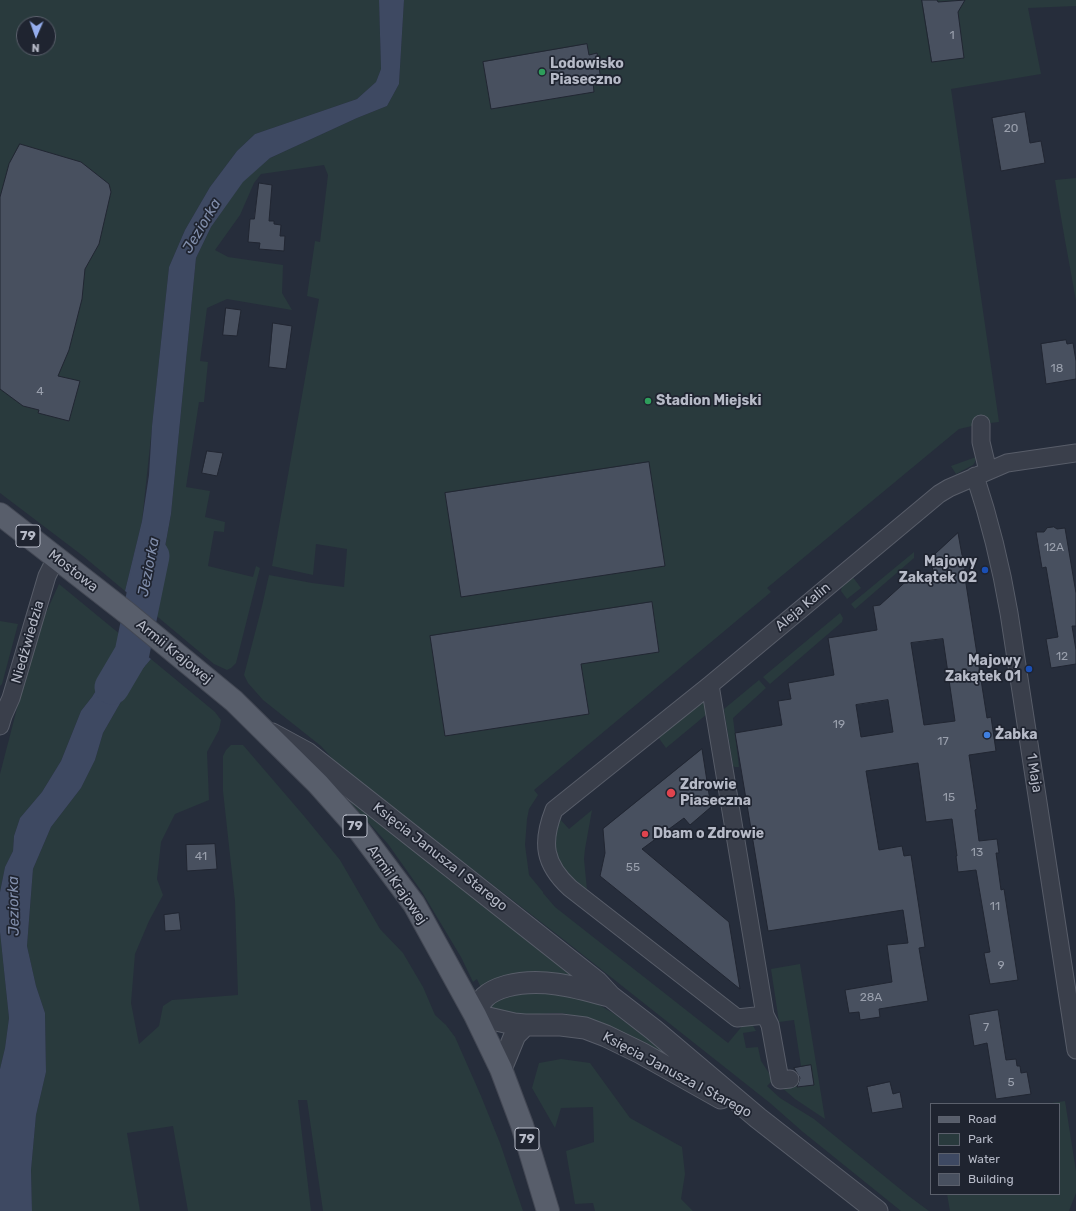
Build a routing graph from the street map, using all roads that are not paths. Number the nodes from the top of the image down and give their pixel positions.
1 (981, 424) dead end
2 (1076, 454) edge
3 (982, 473) junction
4 (0, 514) edge
5 (56, 558) junction
6 (126, 613) joint
7 (710, 684) junction
8 (0, 726) edge
9 (263, 728) junction
10 (610, 996) junction
11 (474, 1015) junction
12 (765, 1015) junction
13 (525, 1025) junction
14 (1076, 1050) edge
15 (501, 1069) junction
16 (790, 1079) dead end
17 (758, 1118) junction
18 (548, 1211) edge
19 (877, 1211) edge

1 - 3 street, 1 Maja
2 - 3 street, Aleja Kalin
3 - 7 street, Aleja Kalin
3 - 14 street, 1 Maja
4 - 5 main road, Mostowa / 79
5 - 6 main road, Mostowa / 79
5 - 8 street, Niedźwiedzia
6 - 9 main road, Armii Krajowej / 79
7 - 12 street
7 - 12 street, Aleja Kalin
9 - 10 street, Księcia Janusza I Starego
9 - 11 main road, Armii Krajowej / 79
10 - 11 street, Księcia Janusza I Starego
10 - 17 street, Księcia Janusza I Starego
11 - 13 street, Księcia Janusza I Starego
11 - 15 main road, Armii Krajowej / 79
12 - 16 street
13 - 15 street
13 - 17 street, Księcia Janusza I Starego
15 - 18 main road, Armii Krajowej / 79
17 - 19 street, Księcia Janusza I Starego

